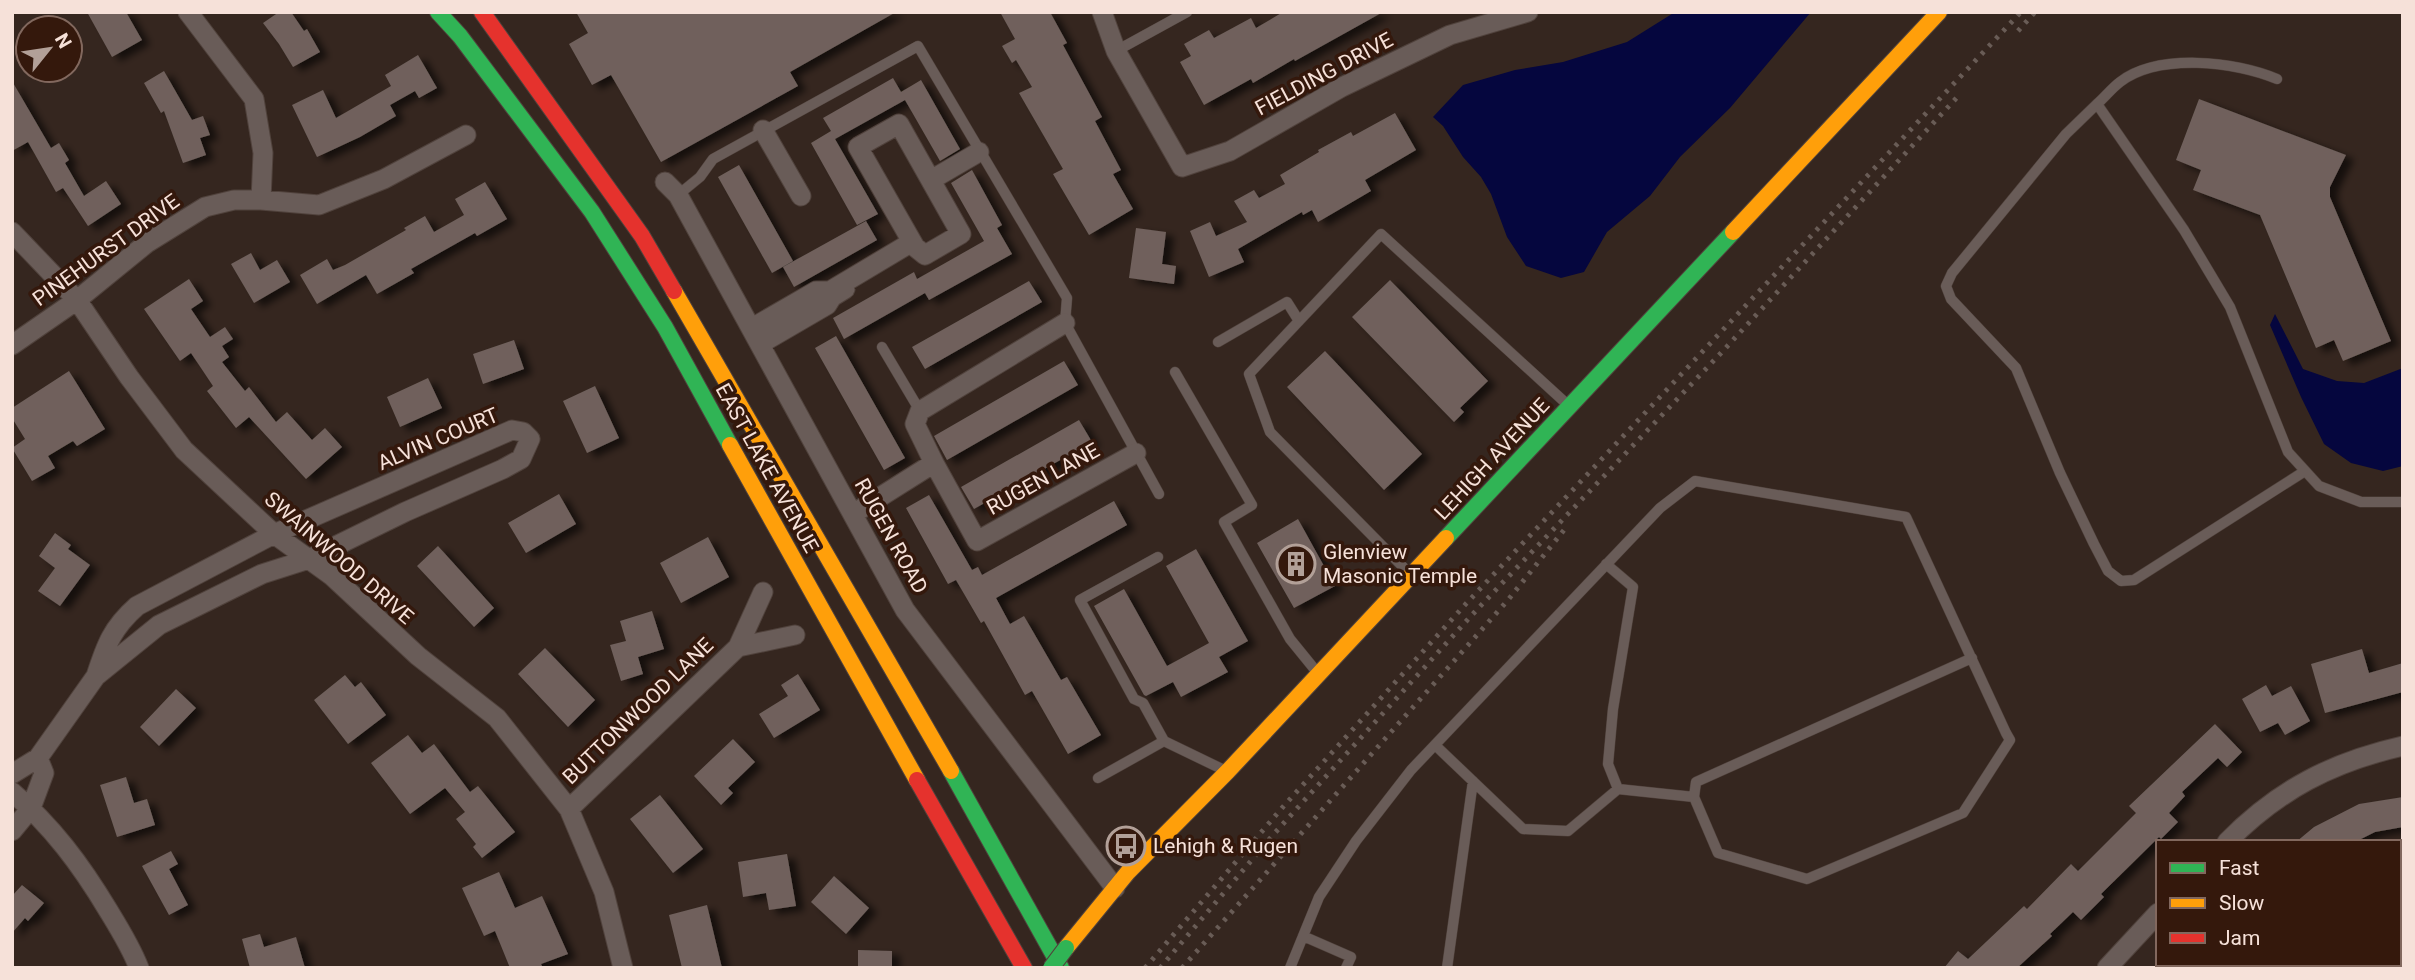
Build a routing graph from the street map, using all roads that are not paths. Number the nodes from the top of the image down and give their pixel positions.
1 (188, 12) edge
2 (438, 12) edge
3 (482, 12) edge
4 (1102, 12) edge
5 (1187, 12) edge
6 (1528, 12) edge
7 (1939, 12) edge
8 (1116, 51) junction
9 (2277, 79) dead end
10 (2097, 104) junction
11 (763, 130) junction
12 (466, 135) dead end
13 (979, 152) junction
14 (930, 180) junction
15 (671, 188) joint
16 (801, 196) dead end
17 (261, 200) junction
18 (12, 232) edge
19 (914, 245) junction
20 (77, 300) junction
21 (1299, 321) junction
22 (1065, 323) junction
23 (756, 336) junction
24 (1218, 342) dead end
25 (12, 345) edge
26 (882, 347) dead end
27 (1175, 372) dead end
28 (1569, 406) junction
29 (920, 411) junction
30 (1136, 453) junction
31 (934, 463) junction
32 (2305, 471) junction
33 (1158, 494) dead end
34 (2403, 502) edge
35 (853, 514) junction
36 (274, 534) junction
37 (1158, 557) dead end
38 (309, 559) junction
39 (1606, 564) junction
40 (1412, 575) junction
41 (763, 592) dead end
42 (795, 635) dead end
43 (738, 647) junction
44 (1972, 658) junction
45 (1319, 674) junction
46 (96, 676) junction
47 (1164, 741) junction
48 (1435, 745) junction
49 (2403, 746) edge
50 (38, 758) junction
51 (1228, 771) junction
52 (12, 774) edge
53 (1098, 778) dead end
54 (1473, 781) junction
55 (1618, 789) junction
56 (12, 792) edge
57 (1694, 797) junction
58 (31, 808) junction
59 (569, 809) junction
60 (12, 831) edge
61 (2229, 840) edge
62 (1115, 888) junction
63 (2156, 915) edge
64 (1303, 936) junction
65 (139, 968) edge
66 (623, 968) edge
67 (1024, 968) edge
68 (1051, 968) edge
69 (1061, 968) edge
70 (1290, 968) edge
71 (1346, 968) edge
72 (1447, 968) edge
73 (2107, 968) edge

1 - 17 street
2 - 67 main road, EAST LAKE AVENUE
3 - 69 main road, EAST LAKE AVENUE
4 - 8 street
5 - 8 lane
6 - 8 street, FIELDING DRIVE
7 - 28 main road, LEHIGH AVENUE
9 - 10 lane
10 - 32 lane
10 - 32 lane
11 - 13 lane
11 - 15 lane
11 - 16 street
12 - 17 street, PINEHURST DRIVE
13 - 14 street
13 - 22 lane
14 - 19 street
14 - 19 street
15 - 23 street, RUGEN ROAD
17 - 20 street, PINEHURST DRIVE
18 - 20 street, SWAINWOOD DRIVE
19 - 23 street
20 - 25 street, PINEHURST DRIVE
20 - 36 street, SWAINWOOD DRIVE
21 - 24 lane
21 - 28 lane
21 - 40 lane
22 - 29 street
22 - 30 lane
23 - 35 street, RUGEN ROAD
26 - 29 lane
27 - 45 lane
28 - 40 main road, LEHIGH AVENUE
29 - 31 street, RUGEN LANE
30 - 31 street, RUGEN LANE
30 - 33 lane
31 - 35 street
32 - 34 lane
35 - 62 street, RUGEN ROAD
36 - 38 street, SWAINWOOD DRIVE
36 - 38 street, ALVIN COURT
36 - 46 street, ALVIN COURT
37 - 47 lane
38 - 46 street, ALVIN COURT
38 - 59 street, SWAINWOOD DRIVE
39 - 44 lane
39 - 48 lane
39 - 55 lane
40 - 45 main road, LEHIGH AVENUE
41 - 43 street, BUTTONWOOD LANE
42 - 43 street, BUTTONWOOD LANE
43 - 59 street, BUTTONWOOD LANE
44 - 57 lane
44 - 57 lane
45 - 51 main road, LEHIGH AVENUE
46 - 50 street, ALVIN COURT
47 - 51 lane
47 - 53 lane
48 - 54 lane
48 - 64 lane
49 - 61 street
50 - 52 street, ALVIN COURT
50 - 58 street
51 - 62 main road, LEHIGH AVENUE
54 - 55 lane
54 - 72 lane
55 - 57 lane
56 - 58 street
58 - 60 street
58 - 65 street
59 - 66 street, SWAINWOOD DRIVE
62 - 68 main road, LEHIGH AVENUE, bridge
63 - 73 street
64 - 70 lane
64 - 71 lane

